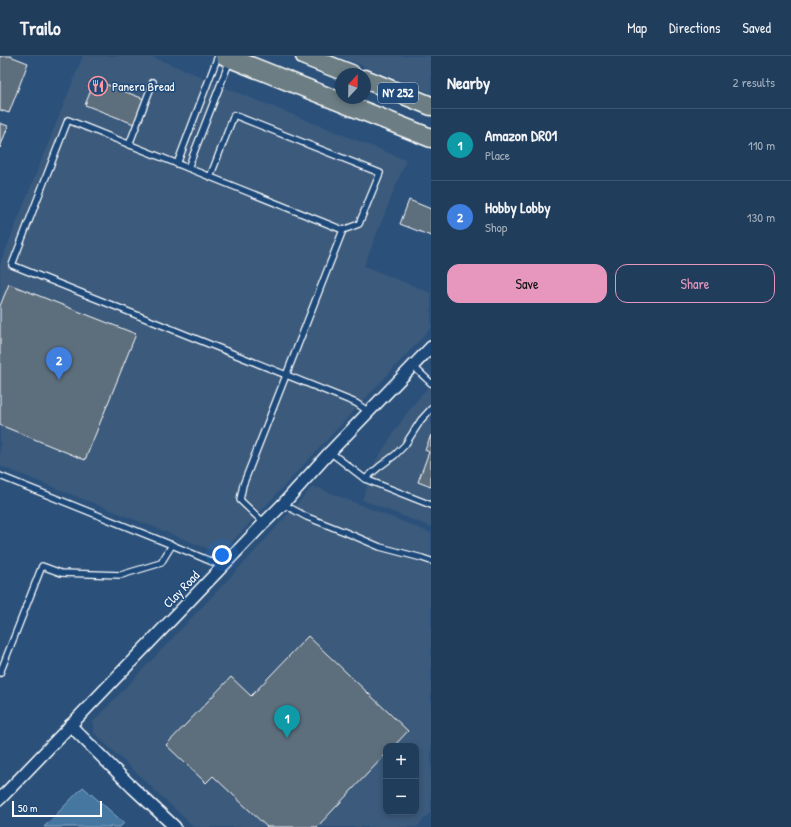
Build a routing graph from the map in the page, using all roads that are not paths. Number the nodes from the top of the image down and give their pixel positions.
1 (305, 56) edge
2 (225, 57) edge
3 (336, 68) edge
4 (153, 82) dead end
5 (371, 82) edge
6 (431, 106) edge
7 (431, 138) edge
8 (129, 145) junction
9 (177, 164) junction
10 (188, 168) junction
11 (210, 177) junction
12 (343, 230) junction
13 (431, 346) edge
14 (413, 366) junction
15 (287, 375) junction
16 (431, 383) edge
17 (431, 409) edge
18 (369, 412) junction
19 (330, 452) junction
20 (0, 476) edge
21 (365, 479) junction
22 (283, 504) junction
23 (431, 505) edge
24 (264, 523) junction
25 (172, 545) junction
26 (431, 561) edge
27 (222, 566) junction
28 (0, 673) edge
29 (70, 725) junction
30 (0, 799) edge
31 (175, 827) edge

1 - 3 main road
2 - 7 main road, NY 252
2 - 9 lane
2 - 10 lane
4 - 8 lane
5 - 6 main road, NY 252
8 - 9 lane
8 - 15 lane
9 - 10 lane
10 - 11 lane
11 - 12 lane
11 - 12 lane
12 - 15 lane
13 - 14 street, Clay Road
14 - 16 lane
14 - 18 street, Clay Road
15 - 18 lane
15 - 24 lane
17 - 21 lane
18 - 19 street, Clay Road
19 - 21 lane
19 - 22 street, Clay Road
20 - 25 lane
21 - 23 lane
22 - 24 street, Clay Road
22 - 26 lane
24 - 27 street, Clay Road
25 - 27 lane
25 - 28 lane
27 - 29 street, Clay Road
29 - 30 street, Clay Road
29 - 31 street

